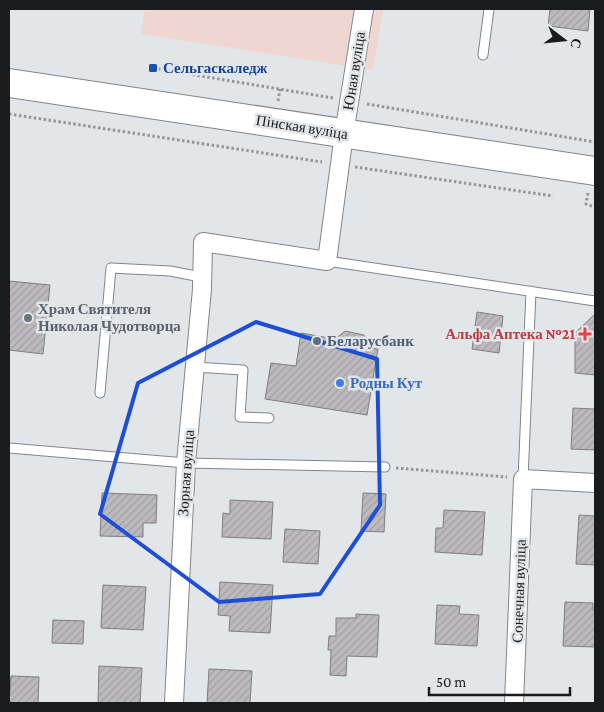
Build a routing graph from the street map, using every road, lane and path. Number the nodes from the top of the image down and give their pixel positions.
1 (364, 9) edge
2 (490, 9) edge
3 (483, 55) dead end
4 (153, 68) dead end
5 (9, 83) edge
6 (349, 101) junction
7 (9, 114) edge
8 (344, 134) junction
9 (595, 142) edge
10 (340, 164) junction
11 (595, 171) edge
12 (553, 196) dead end
13 (586, 204) dead end
14 (595, 207) edge
15 (327, 261) junction
16 (201, 276) junction
17 (531, 291) junction
18 (595, 301) edge
19 (194, 367) junction
20 (100, 393) dead end
21 (269, 418) dead end
22 (9, 448) edge
23 (186, 463) junction
24 (385, 467) joint
25 (523, 479) junction
26 (595, 483) edge
27 (174, 703) edge
28 (514, 703) edge

1 - 6 street, Юная вуліца
2 - 3 lane
4 - 6 path
5 - 8 main road, Пінская вуліца
6 - 8 street, Юная вуліца
6 - 9 path
7 - 10 path
8 - 10 street, Юная вуліца
8 - 11 main road, Пінская вуліца
10 - 12 path
10 - 15 street, Юная вуліца
13 - 14 path
15 - 16 street, Зорная вуліца
15 - 17 lane
16 - 19 street, Зорная вуліца
16 - 20 lane
17 - 18 lane
17 - 25 lane
19 - 21 lane
19 - 23 street, Зорная вуліца
22 - 23 lane
23 - 24 lane
23 - 27 street, Зорная вуліца
24 - 25 path
25 - 26 street
25 - 28 street, Сонечная вуліца

